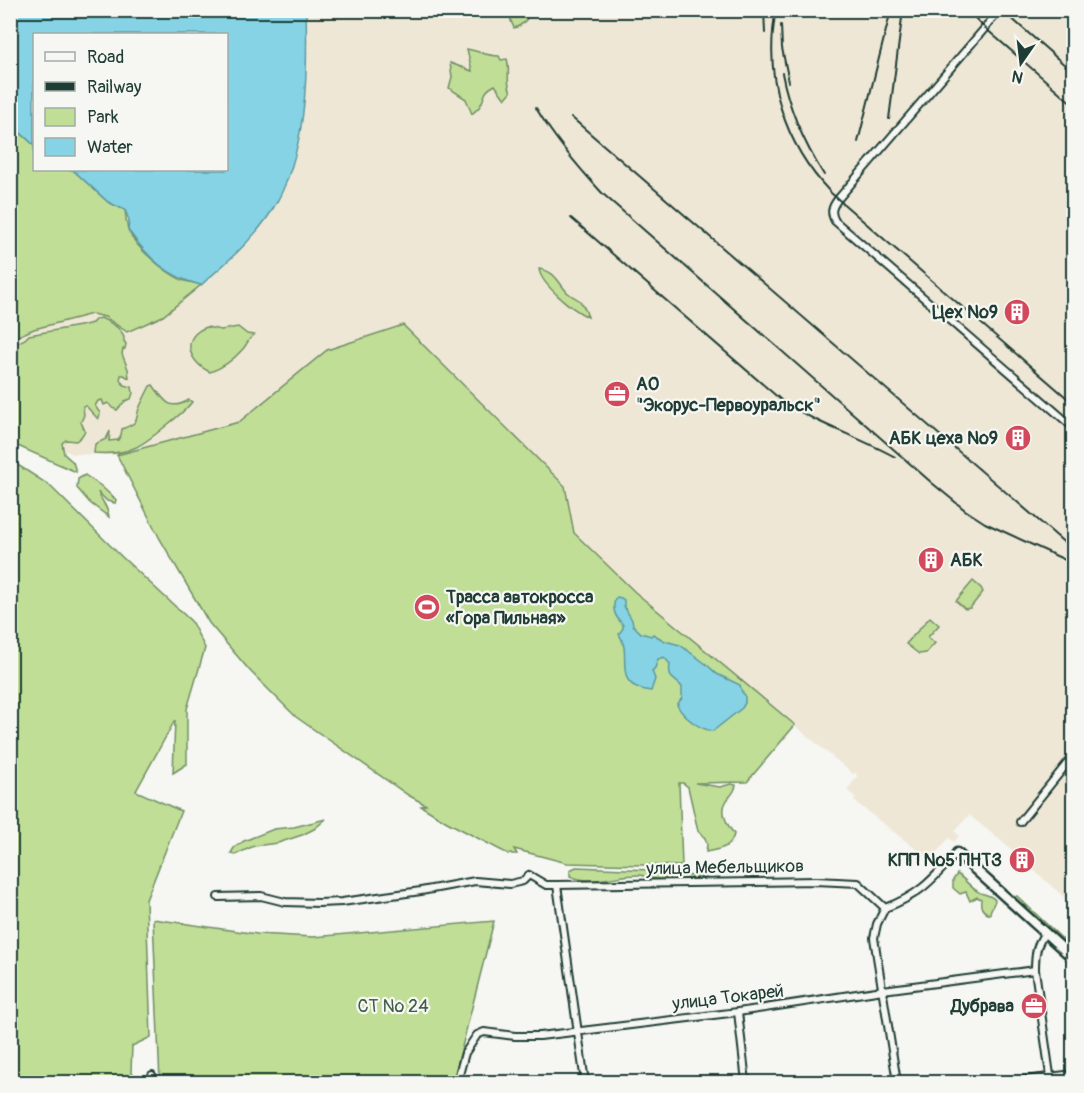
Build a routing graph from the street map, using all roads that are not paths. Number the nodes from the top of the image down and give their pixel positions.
1 (996, 10) edge
2 (1074, 428) edge
3 (1074, 755) edge
4 (1020, 822) dead end
5 (957, 853) joint
6 (557, 885) junction
7 (218, 897) dead end
8 (885, 908) junction
9 (1045, 933) junction
10 (1074, 959) edge
11 (1035, 970) junction
12 (883, 990) junction
13 (738, 1012) junction
14 (579, 1030) junction
15 (1074, 1074) edge
16 (152, 1075) dead end
17 (1050, 1080) edge
18 (155, 1083) edge
19 (457, 1083) edge
20 (585, 1083) edge
21 (746, 1083) edge
22 (897, 1083) edge
23 (1008, 1083) edge

1 - 2 street
3 - 4 street
5 - 8 street
5 - 9 street
6 - 7 street
6 - 8 street, улица Мебельщиков
6 - 14 street
8 - 12 street
9 - 10 street
9 - 11 street
11 - 12 street, улица Токарей
11 - 17 street
12 - 13 street, улица Токарей
12 - 22 street
13 - 14 street, улица Токарей
13 - 21 street
14 - 19 street, улица Токарей
14 - 20 street
15 - 17 street
16 - 18 street
17 - 23 street

